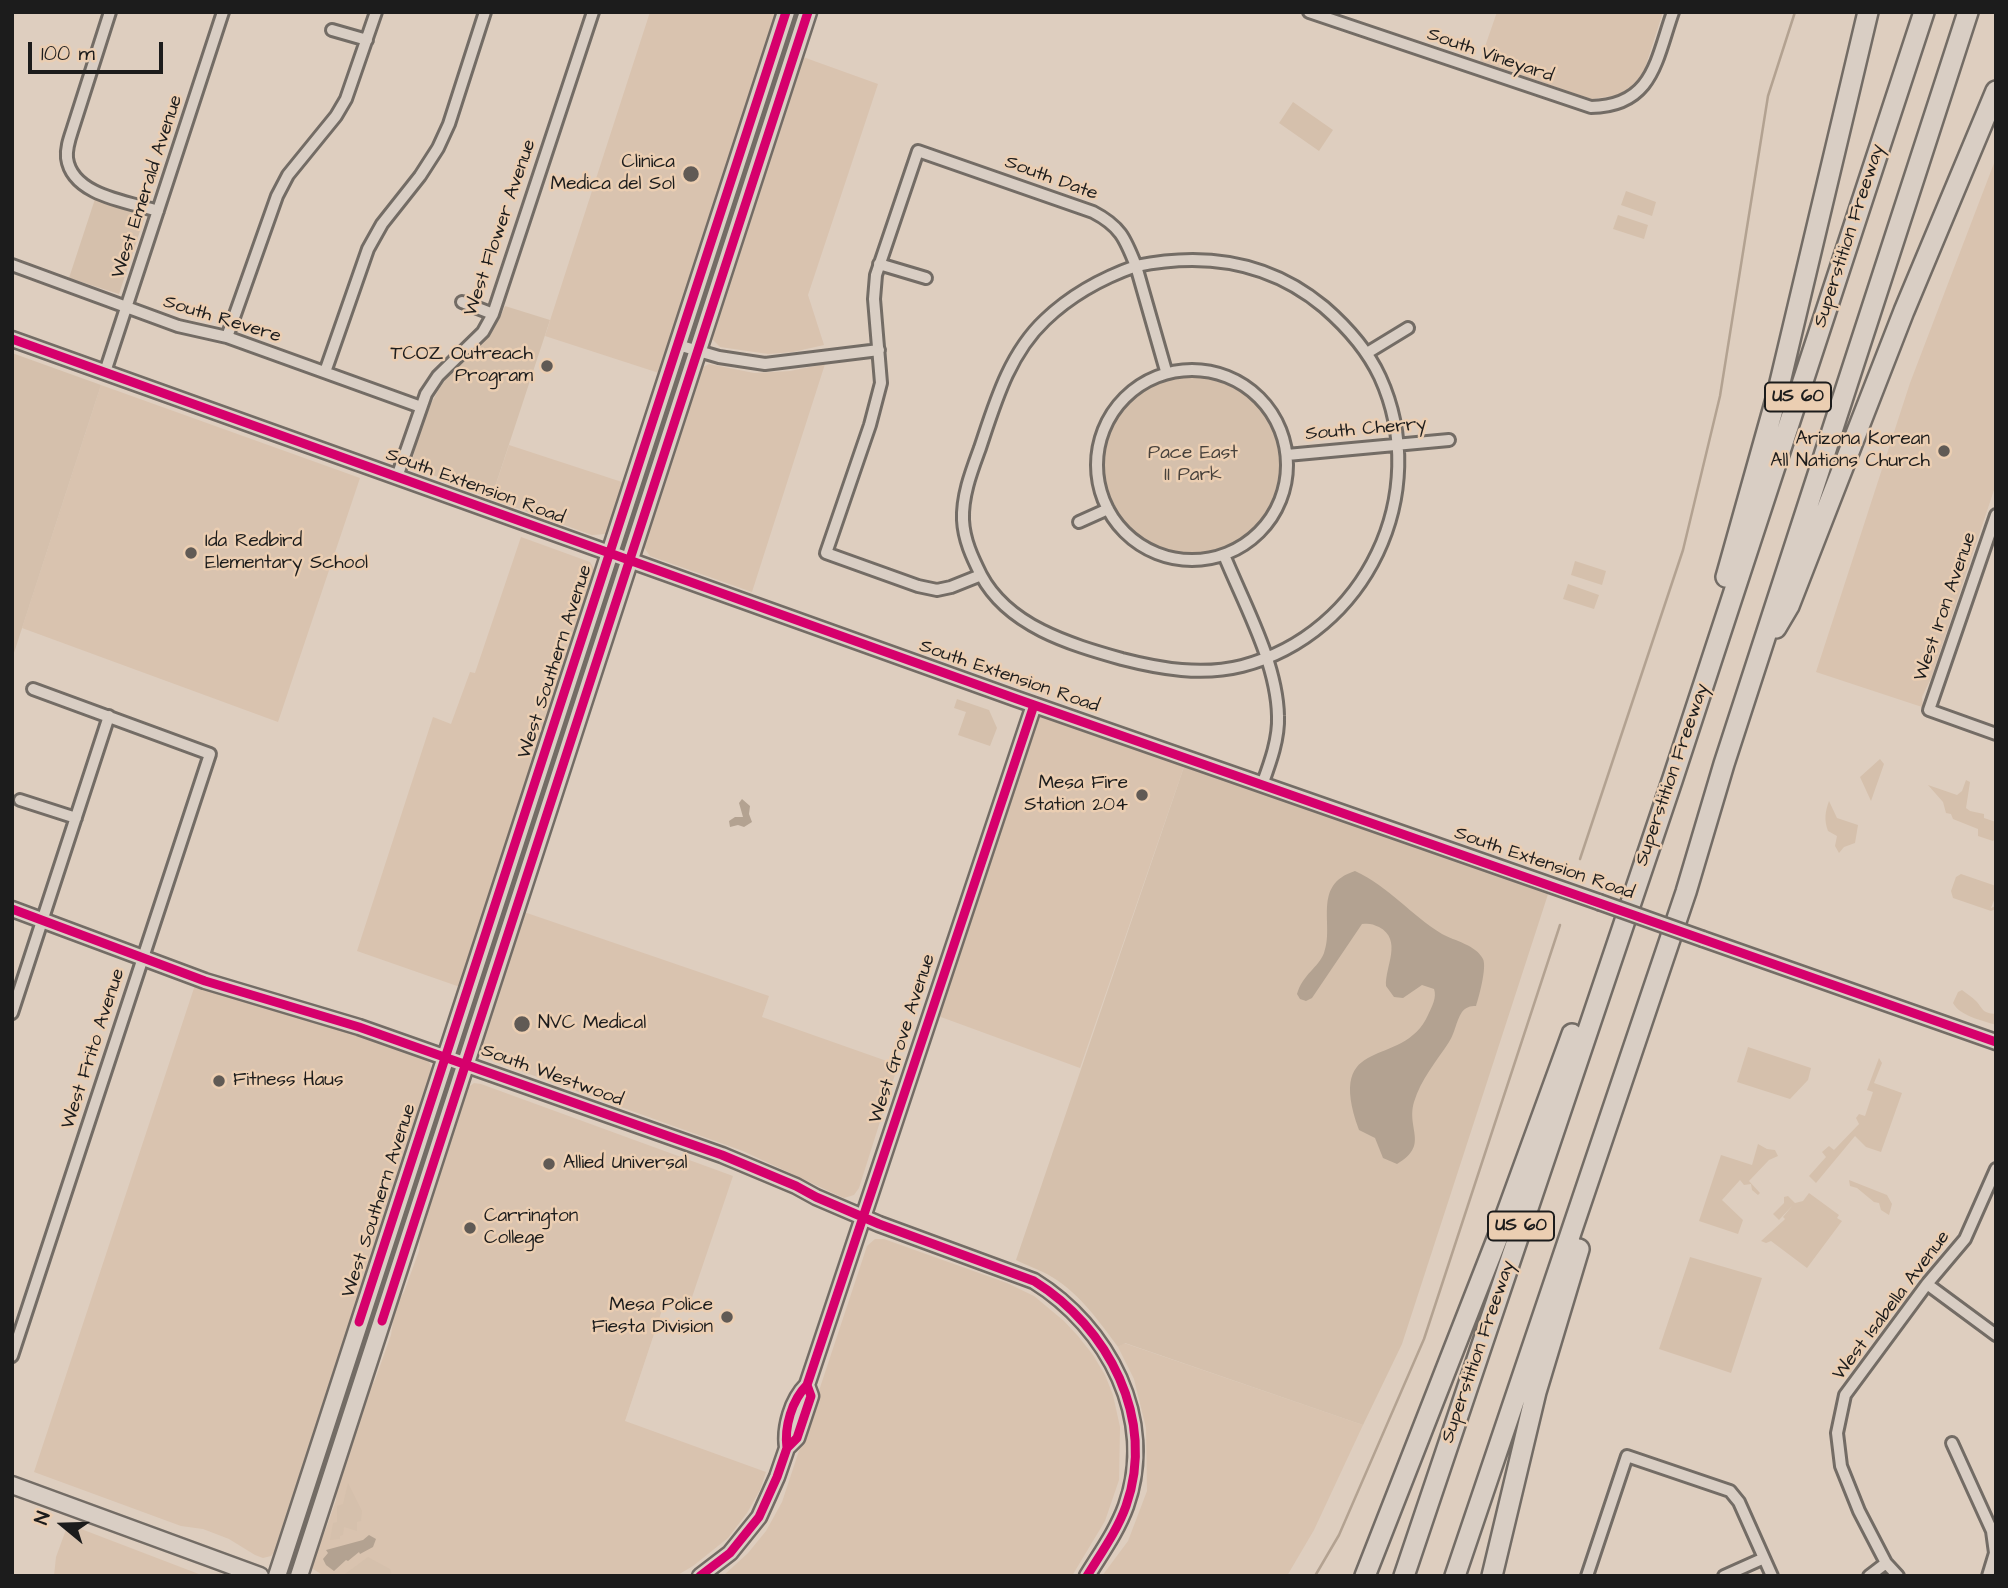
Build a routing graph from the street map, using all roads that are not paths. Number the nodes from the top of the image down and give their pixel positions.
1 (110, 12) edge
2 (223, 12) edge
3 (376, 12) edge
4 (485, 12) edge
5 (593, 12) edge
6 (786, 12) edge
7 (808, 12) edge
8 (1309, 12) edge
9 (1673, 12) edge
10 (1868, 12) edge
11 (1924, 12) edge
12 (1968, 12) edge
13 (332, 30) dead end
14 (367, 40) junction
15 (1996, 91) edge
16 (158, 211) junction
17 (879, 264) junction
18 (12, 265) edge
19 (1136, 266) junction
20 (926, 278) dead end
21 (462, 302) dead end
22 (127, 308) junction
23 (493, 314) junction
24 (1408, 328) dead end
25 (227, 337) junction
26 (12, 339) edge
27 (678, 345) junction
28 (879, 350) junction
29 (697, 351) junction
30 (1367, 353) junction
31 (1166, 371) junction
32 (105, 372) junction
33 (325, 372) junction
34 (421, 407) junction
35 (1449, 440) dead end
36 (1398, 445) junction
37 (1287, 455) junction
38 (397, 477) junction
39 (1108, 509) junction
40 (1996, 515) edge
41 (1079, 522) dead end
42 (609, 554) junction
43 (1224, 555) junction
44 (629, 561) junction
45 (981, 575) junction
46 (577, 653) junction
47 (1759, 656) junction
48 (1267, 658) junction
49 (33, 689) dead end
50 (1034, 705) junction
51 (109, 716) junction
52 (1996, 734) edge
53 (570, 740) junction
54 (1672, 781) junction
55 (1262, 785) junction
56 (20, 800) dead end
57 (76, 818) junction
58 (508, 863) junction
59 (529, 868) junction
60 (1639, 876) junction
61 (1686, 892) junction
62 (12, 909) edge
63 (42, 920) junction
64 (482, 943) junction
65 (142, 957) junction
66 (12, 1013) edge
67 (1996, 1042) edge
68 (445, 1057) junction
69 (464, 1064) junction
70 (430, 1170) junction
71 (1995, 1175) edge
72 (862, 1217) junction
73 (392, 1218) junction
74 (1927, 1284) junction
75 (382, 1321) junction
76 (359, 1322) junction
77 (1996, 1335) edge
78 (12, 1356) edge
79 (349, 1424) junction
80 (1952, 1443) dead end
81 (12, 1485) edge
82 (1762, 1559) junction
83 (1886, 1563) junction
84 (260, 1576) edge
85 (277, 1576) edge
86 (299, 1576) edge
87 (700, 1576) edge
88 (1087, 1576) edge
89 (1365, 1576) edge
90 (1404, 1576) edge
91 (1455, 1576) edge
92 (1492, 1576) edge
93 (1587, 1576) edge
94 (1724, 1576) edge
95 (1772, 1576) edge
96 (1869, 1576) edge
97 (1898, 1576) edge
98 (1988, 1576) edge

1 - 16 street
2 - 16 street, West Emerald Avenue
3 - 14 street
4 - 33 street
5 - 23 street, West Flower Avenue
6 - 27 main road, West Southern Avenue
7 - 29 main road, West Southern Avenue
8 - 9 street, South Vineyard
10 - 54 highway
11 - 54 highway, Superstition Freeway / US 60
12 - 47 highway, US 60
13 - 14 street
14 - 25 street
15 - 47 highway
16 - 22 street, West Emerald Avenue
17 - 19 street, South Date
17 - 20 street
17 - 28 street
18 - 22 street, South Revere
19 - 30 street
19 - 31 street, South Date
19 - 45 street
21 - 23 street
22 - 25 street, South Revere
22 - 32 street, West Emerald Avenue
23 - 34 street, West Flower Avenue
24 - 30 street
25 - 33 street, South Revere
26 - 32 street, South Extension Road
27 - 29 street
27 - 42 main road, West Southern Avenue
28 - 29 street
28 - 45 street
29 - 44 main road, West Southern Avenue
30 - 36 street
31 - 37 street
31 - 39 street
32 - 38 street, South Extension Road
33 - 34 street, South Revere
34 - 38 street, West Flower Avenue
35 - 36 street, South Cherry
36 - 37 street, South Cherry
36 - 48 street
37 - 43 street
38 - 42 street, South Extension Road
39 - 41 street
39 - 43 street
40 - 52 street, West Iron Avenue
42 - 44 street, South Extension Road
42 - 46 main road, West Southern Avenue
43 - 48 street
44 - 50 street, South Extension Road
44 - 53 main road, West Southern Avenue
45 - 48 street
46 - 53 main road
46 - 58 main road, West Southern Avenue
47 - 61 highway, US 60
48 - 55 street
49 - 51 street
50 - 55 street, South Extension Road
50 - 72 street, West Grove Avenue
51 - 57 street
51 - 65 street, West Frito Avenue
53 - 59 main road, West Southern Avenue
54 - 60 highway, Superstition Freeway / US 60
55 - 67 street, South Extension Road, bridge
56 - 57 street
57 - 63 street
58 - 59 main road
58 - 64 main road, West Southern Avenue
59 - 69 main road, West Southern Avenue
60 - 89 highway
60 - 90 highway, Superstition Freeway / US 60
61 - 91 highway, US 60
61 - 92 highway
62 - 63 street, South Westwood
63 - 65 street, South Westwood
63 - 66 street
64 - 68 main road, West Southern Avenue
64 - 69 main road
65 - 68 street, South Westwood
65 - 78 street, West Frito Avenue
68 - 69 street, South Westwood
68 - 70 main road
68 - 73 main road, West Southern Avenue
69 - 70 main road, West Southern Avenue
69 - 72 street, South Westwood
70 - 75 main road, West Southern Avenue
71 - 74 street, West Isabella Avenue
72 - 87 street, West Grove Avenue
72 - 88 street, South Westwood
73 - 75 main road
73 - 76 main road, West Southern Avenue
74 - 77 street
74 - 83 street, West Isabella Avenue
75 - 79 main road, West Southern Avenue
76 - 79 main road
76 - 85 main road, West Southern Avenue
79 - 86 main road, West Southern Avenue
80 - 98 street
81 - 84 main road
82 - 93 street
82 - 94 street
82 - 95 street
83 - 96 street
83 - 97 street

